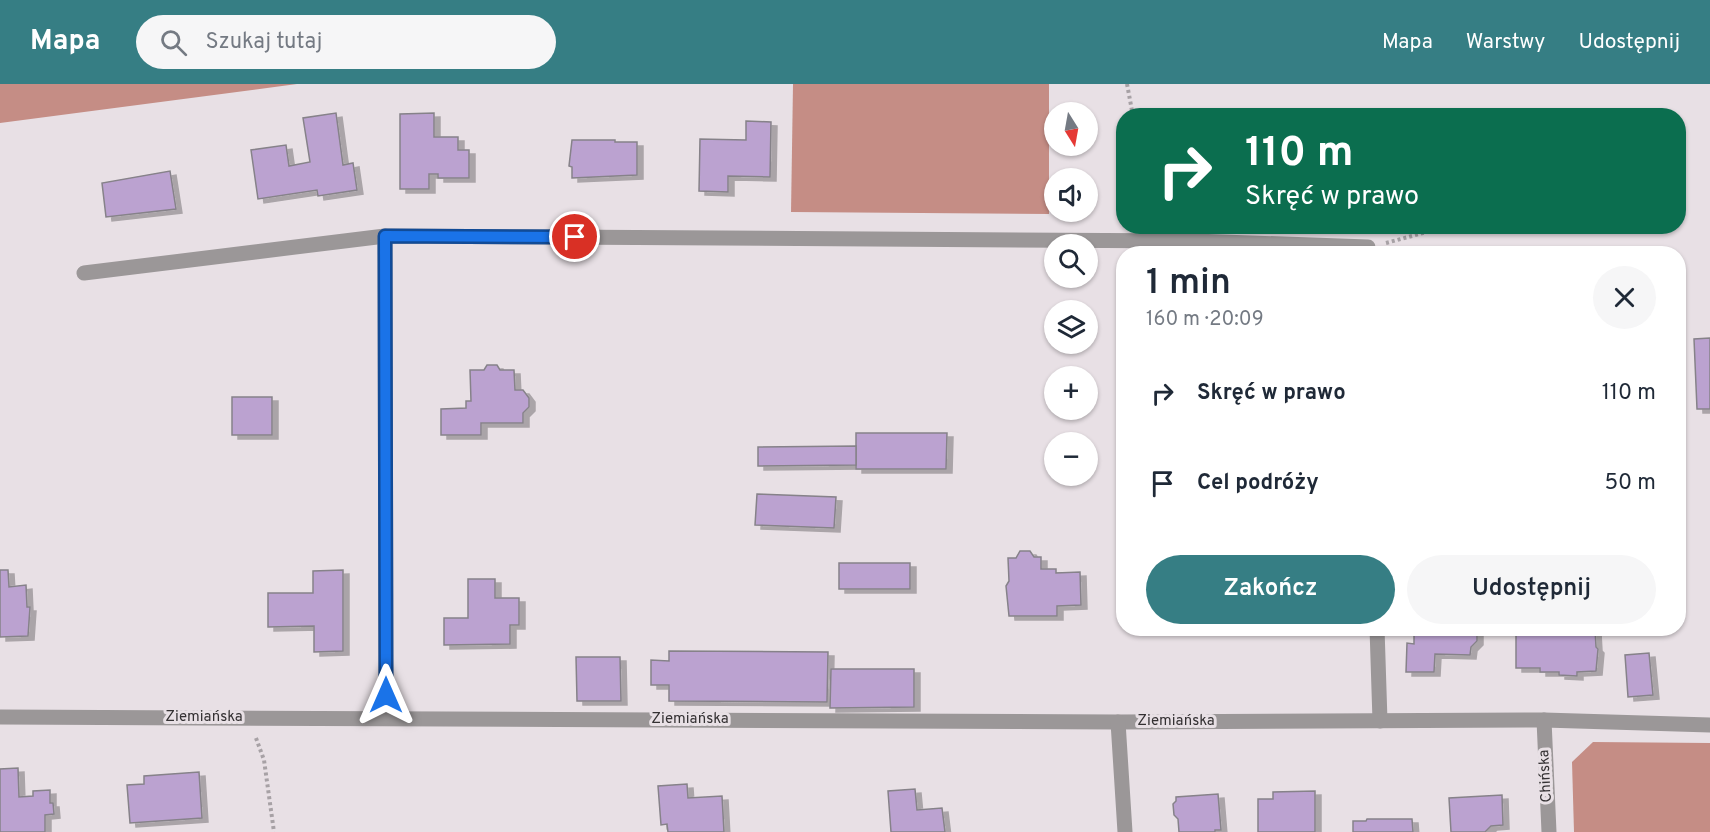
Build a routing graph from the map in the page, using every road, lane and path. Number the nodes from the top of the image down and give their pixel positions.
1 (1126, 84) edge
2 (1131, 108) edge
3 (1422, 234) edge
4 (385, 236) junction
5 (1285, 246) edge
6 (1382, 246) edge
7 (84, 273) dead end
8 (1377, 636) edge
9 (0, 717) edge
10 (248, 717) junction
11 (386, 718) junction
12 (1544, 720) junction
13 (1380, 721) junction
14 (1118, 722) junction
15 (1710, 725) edge
16 (274, 832) edge
17 (1125, 832) edge
18 (1549, 832) edge

1 - 2 path
3 - 6 path
4 - 5 street
4 - 7 street
4 - 11 street
8 - 13 street
9 - 10 street, Ziemiańska
10 - 11 street, Ziemiańska
10 - 16 path
11 - 14 street, Ziemiańska
12 - 13 street, Ziemiańska
12 - 15 street, Ziemiańska
12 - 18 street, Chińska
13 - 14 street, Ziemiańska
14 - 17 street

